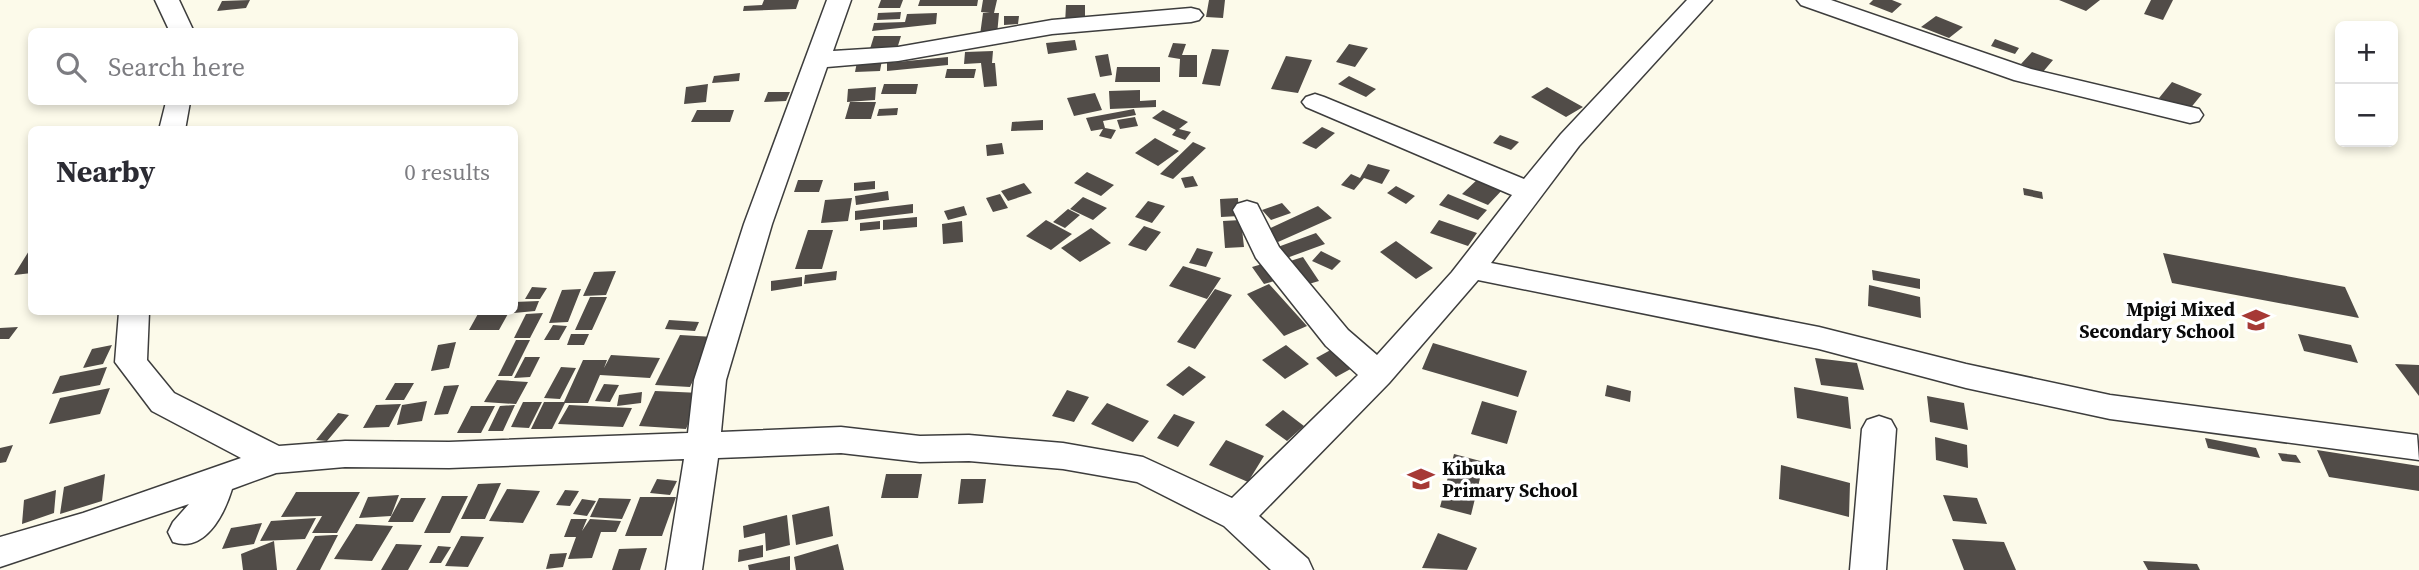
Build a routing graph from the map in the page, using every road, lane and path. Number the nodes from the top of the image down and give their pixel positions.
1 (167, 0) edge
2 (839, 0) edge
3 (1700, 0) edge
4 (1809, 0) edge
5 (1191, 15) dead end
6 (180, 28) edge
7 (817, 60) junction
8 (1315, 102) dead end
9 (177, 105) edge
10 (2189, 115) dead end
11 (173, 126) edge
12 (1528, 191) junction
13 (1247, 210) dead end
14 (1471, 268) junction
15 (134, 315) edge
16 (1378, 375) junction
17 (1879, 429) dead end
18 (703, 444) junction
19 (2417, 448) dead end
20 (275, 460) junction
21 (217, 482) junction
22 (1236, 516) junction
23 (187, 532) dead end
24 (0, 552) edge
25 (684, 570) edge
26 (1295, 570) edge
27 (1868, 570) edge

1 - 6 street
2 - 7 street
3 - 12 street
4 - 10 street
5 - 7 street
7 - 18 street
8 - 12 street
9 - 11 street
12 - 14 street
13 - 16 street
14 - 16 street
14 - 19 street
15 - 20 street
16 - 22 street
17 - 27 street
18 - 20 street
18 - 22 street
18 - 25 street
20 - 21 street
21 - 23 street
21 - 24 street
22 - 26 street

